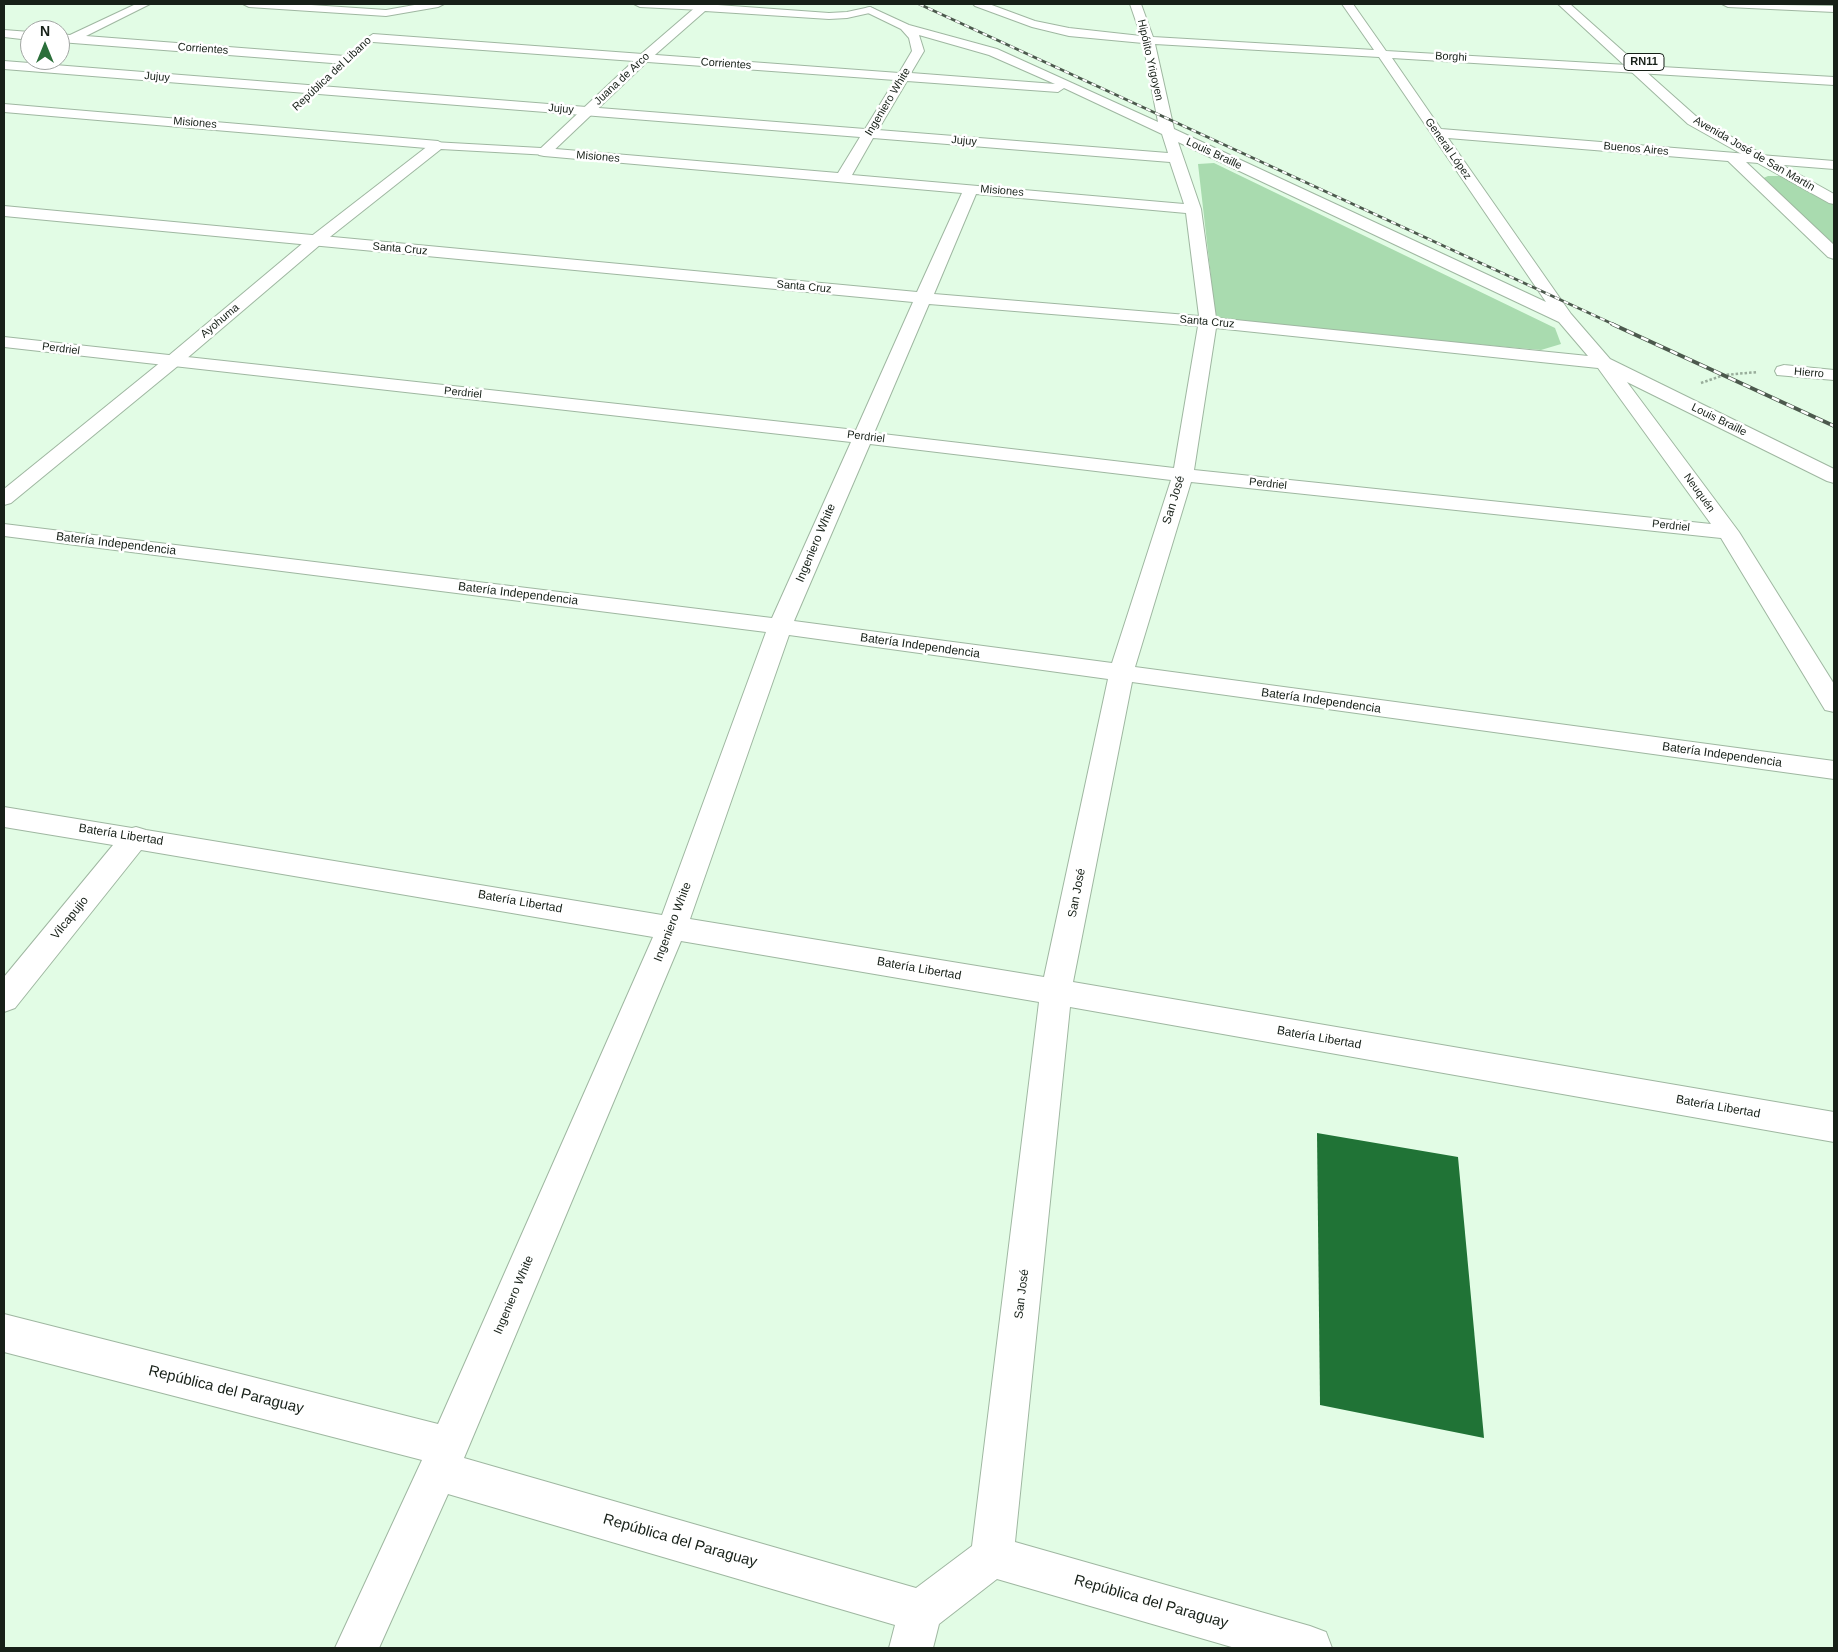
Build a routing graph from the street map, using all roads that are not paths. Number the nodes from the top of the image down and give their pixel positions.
1 (144, 4) edge
2 (249, 4) edge
3 (438, 4) edge
4 (640, 4) edge
5 (858, 4) edge
6 (979, 4) edge
7 (1136, 4) edge
8 (1348, 4) edge
9 (1564, 4) edge
10 (1579, 4) edge
11 (1728, 4) edge
12 (299, 5) edge
13 (702, 7) junction
14 (1834, 9) edge
15 (870, 10) junction
16 (905, 27) junction
17 (377, 29) junction
18 (4, 34) edge
19 (20, 35) edge
20 (70, 38) edge
21 (1148, 40) junction
22 (70, 41) edge
23 (1383, 53) junction
24 (349, 57) joint
25 (644, 58) junction
26 (11, 65) edge
27 (1636, 69) junction
28 (1653, 70) junction
29 (4, 71) edge
30 (904, 77) junction
31 (1834, 81) edge
32 (314, 89) junction
33 (1079, 90) junction
34 (300, 103) dead end
35 (4, 108) edge
36 (587, 111) junction
37 (286, 116) dead end
38 (1163, 117) joint
39 (273, 130) junction
40 (868, 133) junction
41 (1438, 133) junction
42 (438, 145) junction
43 (1173, 145) junction
44 (544, 152) junction
45 (1731, 156) junction
46 (1762, 159) junction
47 (1784, 161) junction
48 (1834, 165) edge
49 (843, 177) junction
50 (1798, 180) junction
51 (1757, 181) junction
52 (1834, 188) edge
53 (971, 189) junction
54 (1834, 200) edge
55 (1193, 209) junction
56 (4, 211) edge
57 (315, 241) junction
58 (1834, 254) edge
59 (1549, 294) joint
60 (924, 298) junction
61 (1565, 318) junction
62 (1208, 322) junction
63 (4, 342) edge
64 (172, 362) junction
65 (1604, 363) junction
66 (1784, 370) road end
67 (1834, 375) edge
68 (862, 437) junction
69 (1182, 474) junction
70 (1834, 477) edge
71 (4, 499) edge
72 (4, 530) edge
73 (1728, 532) junction
74 (780, 626) junction
75 (1121, 674) junction
76 (1834, 704) edge
77 (1834, 770) edge
78 (4, 817) edge
79 (136, 837) junction
80 (672, 928) junction
81 (1056, 992) junction
82 (4, 999) edge
83 (1834, 1127) edge
84 (4, 1333) edge
85 (444, 1459) junction
86 (992, 1557) junction
87 (916, 1630) edge
88 (356, 1648) edge
89 (1310, 1648) edge

1 - 20 street
2 - 12 street
3 - 17 street
4 - 13 street
5 - 15 street, Louis Braille
6 - 21 street, Borghi
7 - 21 street, Hipólito Yrigoyen
8 - 23 street, General López
9 - 27 street, Avenida José de San Martín / RN11
10 - 28 street, Avenida José de San Martín / RN11
11 - 14 street
12 - 17 street
13 - 15 street
13 - 25 street, Juana de Arco
15 - 16 street, Louis Braille
16 - 30 street, Ingeniero White
16 - 33 street, Louis Braille
17 - 25 street, Corrientes
18 - 19 street
21 - 23 street, Borghi
21 - 38 street, Hipólito Yrigoyen
22 - 24 street, Corrientes
23 - 27 street, Borghi
23 - 41 street, General López
24 - 32 street, República del Libano
25 - 30 street, Corrientes
25 - 36 street, Juana de Arco
26 - 29 street
26 - 32 street, Jujuy
27 - 28 street, Borghi
27 - 46 street, Avenida José de San Martín / RN11
28 - 31 street, Borghi
28 - 47 street, Avenida José de San Martín / RN11
30 - 33 street, Corrientes
30 - 40 street, Ingeniero White
32 - 34 street, República del Libano
32 - 36 street, Jujuy
33 - 43 street, Louis Braille
35 - 39 street, Misiones
36 - 40 street, Jujuy
36 - 44 street, Juana de Arco
37 - 39 street, República del Libano
38 - 43 street, San José
39 - 42 street, Misiones
40 - 43 street, Jujuy
40 - 49 street, Ingeniero White
41 - 45 street, Buenos Aires
41 - 59 street, General López
42 - 44 street, Misiones
42 - 57 street, Ayohuma
43 - 55 street, San José
43 - 61 street, Louis Braille
44 - 49 street, Misiones
45 - 46 street, Buenos Aires
45 - 51 street
46 - 47 street, Buenos Aires
46 - 50 street, Avenida José de San Martín / RN11
47 - 48 street, Buenos Aires
47 - 52 street, Avenida José de San Martín / RN11
49 - 53 street, Misiones
50 - 51 street
50 - 54 street, Avenida José de San Martín / RN11
51 - 58 street
53 - 55 street, Misiones
53 - 60 street, Ingeniero White
55 - 62 street, San José
56 - 57 street, Santa Cruz
57 - 60 street, Santa Cruz
57 - 64 street, Ayohuma
59 - 61 street, Neuquén
60 - 62 street, Santa Cruz
60 - 68 street, Ingeniero White
61 - 65 street, Neuquén
62 - 65 street, Santa Cruz
62 - 69 street, San José
63 - 64 street, Perdriel
64 - 68 street, Perdriel
64 - 71 street, Ayohuma
65 - 70 street, Louis Braille
65 - 73 street, Neuquén
66 - 67 street, Hierro
68 - 69 street, Perdriel
68 - 74 street, Ingeniero White
69 - 73 street, Perdriel
69 - 75 street, San José
72 - 74 street, Batería Independencia
73 - 76 street, Neuquén
74 - 75 street, Batería Independencia
74 - 80 street, Ingeniero White
75 - 77 street, Batería Independencia
75 - 81 street, San José
78 - 79 street, Batería Libertad
79 - 80 street, Batería Libertad
79 - 82 street, Vilcapujio
80 - 81 street, Batería Libertad
80 - 85 street, Ingeniero White
81 - 83 street, Batería Libertad
81 - 86 street, San José
84 - 85 street, República del Paraguay
85 - 87 street, República del Paraguay
85 - 88 street, Ingeniero White
86 - 87 street
86 - 89 street, República del Paraguay

